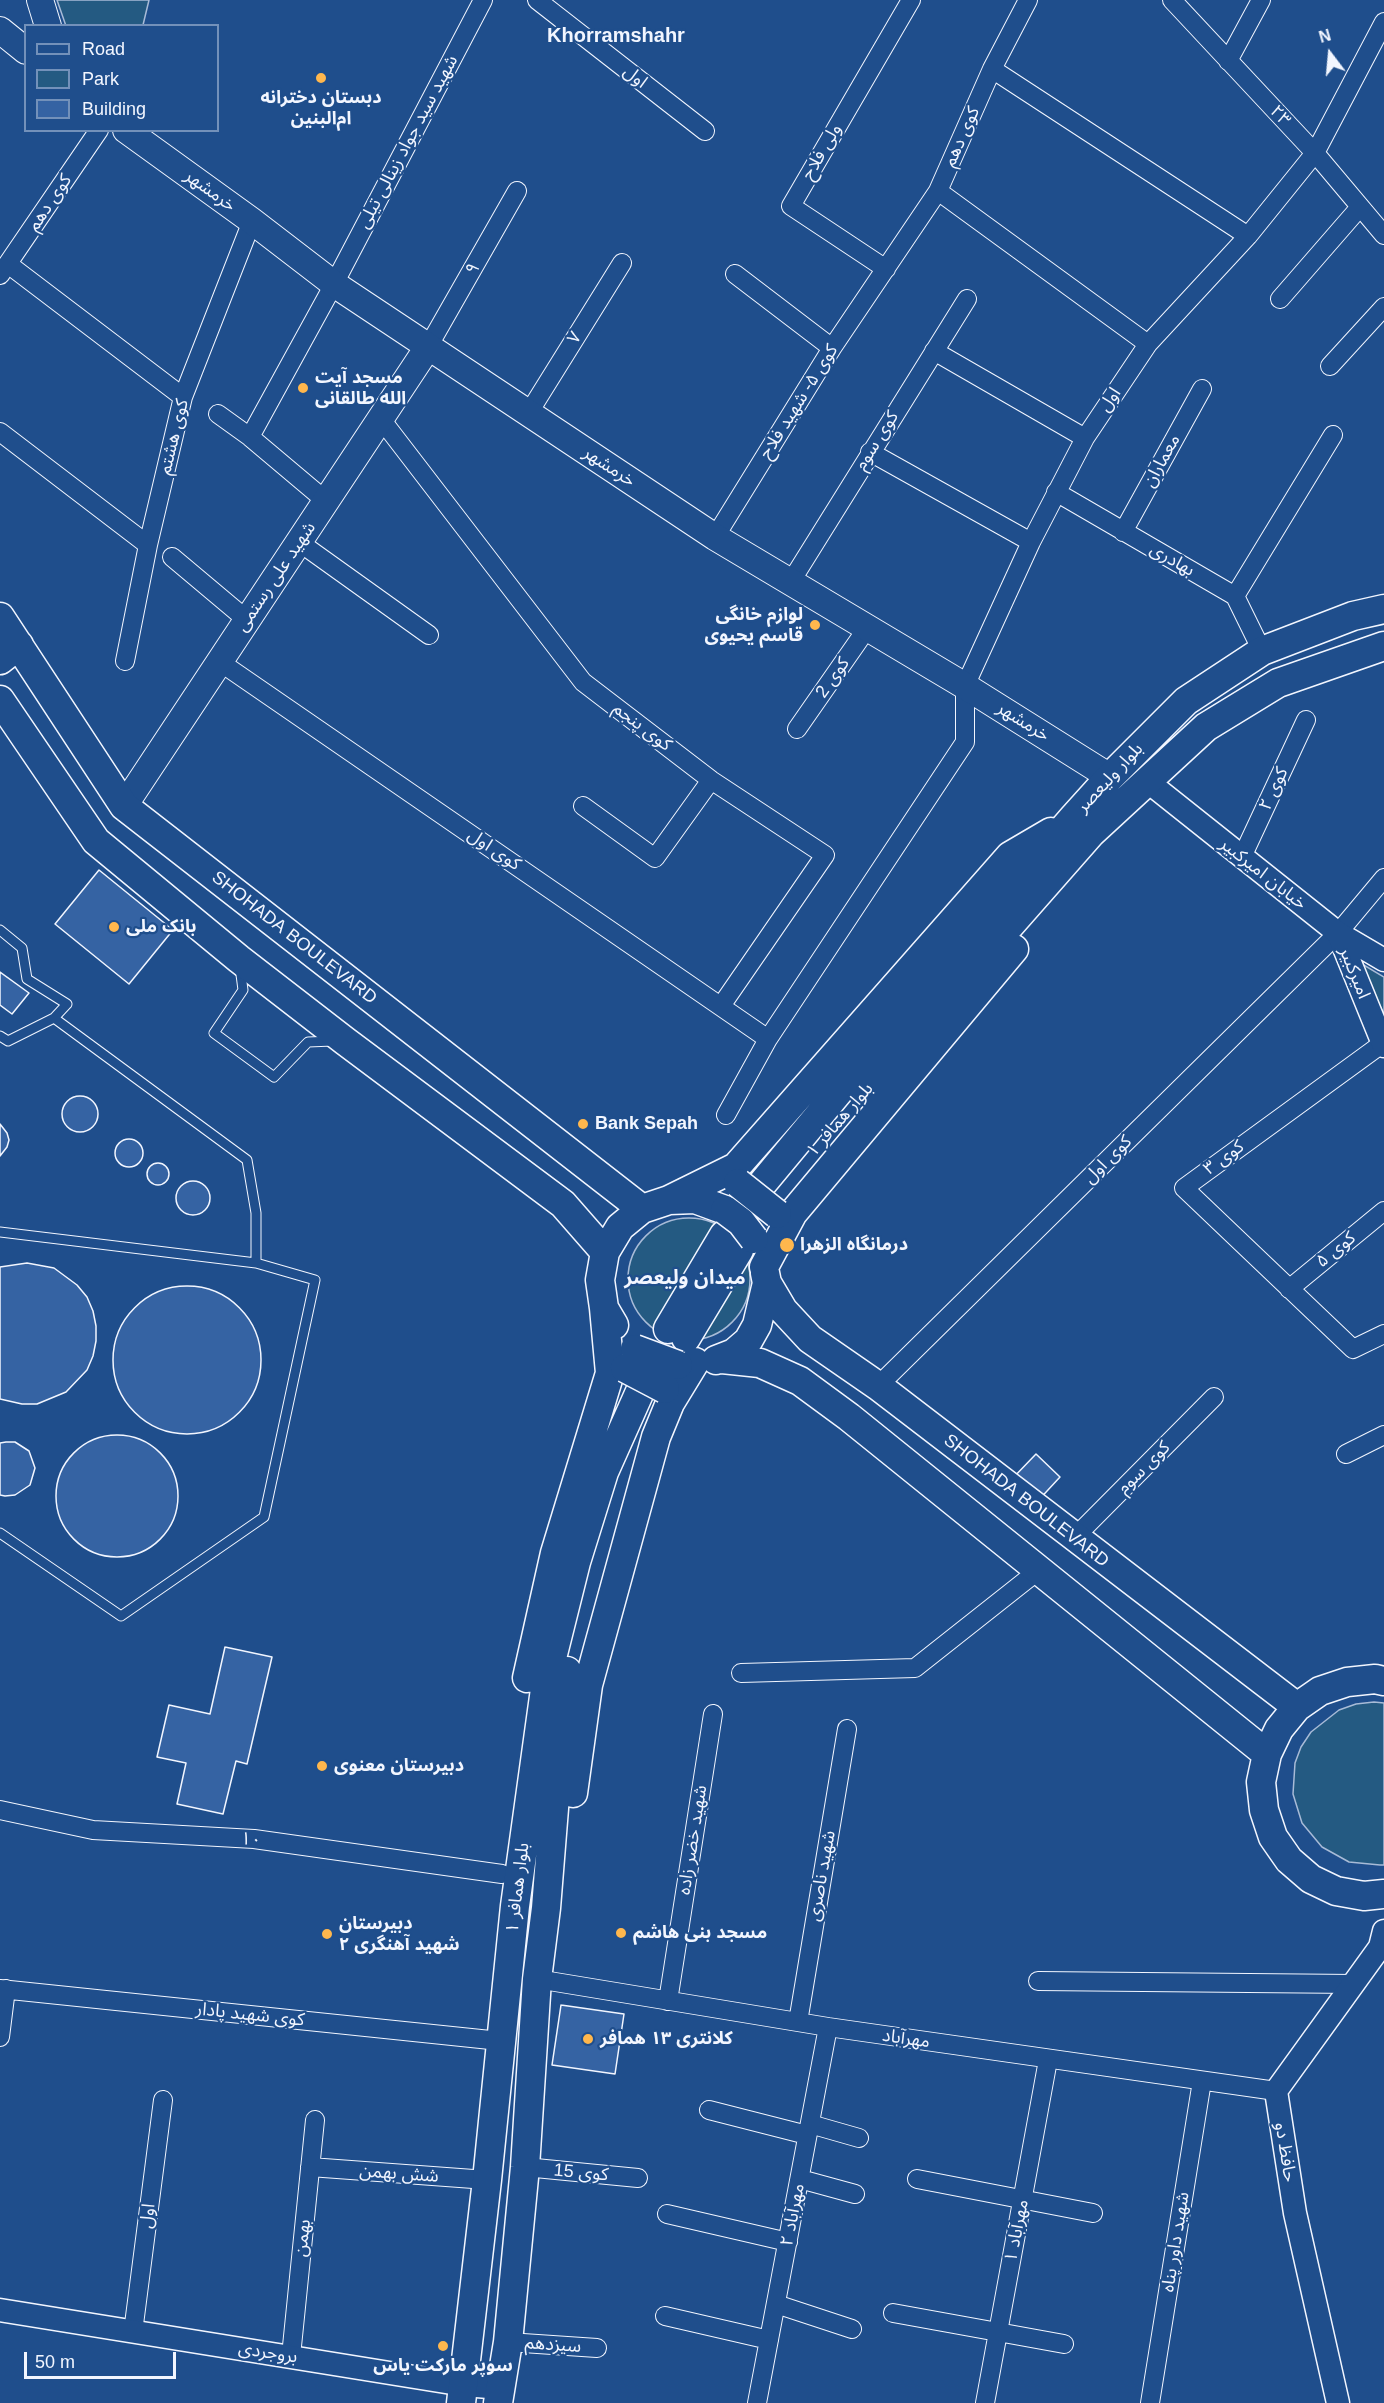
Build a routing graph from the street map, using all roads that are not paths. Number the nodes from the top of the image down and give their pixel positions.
1 (40, 0) edge
2 (483, 0) edge
3 (537, 0) edge
4 (911, 0) edge
5 (1028, 0) edge
6 (1172, 0) edge
7 (1261, 0) edge
8 (1384, 22) edge
9 (47, 24) edge
10 (0, 30) edge
11 (24, 49) edge
12 (1228, 61) junction
13 (992, 69) junction
14 (705, 131) dead end
15 (98, 132) edge
16 (129, 132) edge
17 (1315, 153) junction
18 (517, 190) dead end
19 (938, 191) junction
20 (1360, 207) junction
21 (252, 221) junction
22 (1384, 235) edge
23 (1248, 236) junction
24 (622, 263) dead end
25 (886, 269) junction
26 (4, 270) edge
27 (735, 274) dead end
28 (334, 284) junction
29 (967, 299) dead end
30 (1280, 299) dead end
31 (1384, 307) edge
32 (1148, 344) junction
33 (428, 347) junction
34 (832, 348) junction
35 (934, 351) junction
36 (1330, 366) dead end
37 (1202, 389) dead end
38 (183, 397) junction
39 (218, 414) dead end
40 (528, 414) junction
41 (381, 419) junction
42 (0, 432) edge
43 (1332, 435) dead end
44 (250, 437) junction
45 (1086, 438) junction
46 (870, 452) junction
47 (1056, 492) junction
48 (326, 501) junction
49 (1123, 532) junction
50 (715, 537) junction
51 (299, 542) junction
52 (1031, 542) junction
53 (148, 545) junction
54 (172, 557) dead end
55 (790, 583) junction
56 (1235, 596) junction
57 (1384, 609) edge
58 (0, 617) edge
59 (247, 620) junction
60 (868, 627) junction
61 (429, 635) dead end
62 (1380, 649) edge
63 (1262, 651) junction
64 (10, 653) edge
65 (125, 661) dead end
66 (220, 662) junction
67 (965, 686) junction
68 (0, 700) edge
69 (1306, 720) dead end
70 (797, 729) dead end
71 (1110, 777) junction
72 (711, 780) junction
73 (1147, 781) junction
74 (124, 806) junction
75 (583, 806) dead end
76 (1082, 826) junction
77 (1242, 857) junction
78 (1384, 878) edge
79 (0, 930) edge
80 (1338, 933) junction
81 (239, 959) junction
82 (1384, 960) edge
83 (721, 1006) junction
84 (54, 1018) junction
85 (902, 1032) joint
86 (0, 1036) edge
87 (768, 1040) junction
88 (345, 1041) junction
89 (1383, 1045) edge
90 (726, 1115) dead end
91 (762, 1195) junction
92 (669, 1200) junction
93 (642, 1209) junction
94 (1384, 1211) edge
95 (0, 1232) edge
96 (735, 1234) junction
97 (605, 1252) junction
98 (256, 1263) junction
99 (766, 1275) junction
100 (1289, 1289) junction
101 (1384, 1334) edge
102 (662, 1368) junction
103 (878, 1386) junction
104 (1214, 1397) dead end
105 (1384, 1435) edge
106 (1346, 1454) dead end
107 (0, 1533) edge
108 (1074, 1538) junction
109 (1039, 1570) junction
110 (741, 1672) dead end
111 (1384, 1681) edge
112 (1297, 1707) junction
113 (713, 1714) dead end
114 (847, 1729) dead end
115 (1267, 1754) junction
116 (0, 1810) edge
117 (502, 1874) junction
118 (1384, 1894) edge
119 (515, 1905) junction
120 (1384, 1931) edge
121 (537, 1979) junction
122 (1038, 1981) dead end
123 (1354, 1984) junction
124 (3, 1989) edge
125 (668, 2001) junction
126 (798, 2022) junction
127 (828, 2028) junction
128 (0, 2037) edge
129 (500, 2042) junction
130 (1048, 2060) junction
131 (1202, 2081) junction
132 (1276, 2091) junction
133 (163, 2100) dead end
134 (709, 2110) dead end
135 (315, 2120) dead end
136 (809, 2129) junction
137 (859, 2138) dead end
138 (525, 2167) junction
139 (310, 2168) junction
140 (638, 2178) dead end
141 (800, 2179) junction
142 (917, 2179) dead end
143 (487, 2180) junction
144 (855, 2194) dead end
145 (1022, 2200) junction
146 (1093, 2213) dead end
147 (667, 2214) dead end
148 (788, 2242) junction
149 (776, 2304) junction
150 (0, 2310) edge
151 (893, 2313) dead end
152 (665, 2316) dead end
153 (852, 2329) dead end
154 (134, 2332) junction
155 (998, 2332) junction
156 (769, 2340) junction
157 (508, 2342) junction
158 (1064, 2344) dead end
159 (597, 2348) dead end
160 (291, 2356) junction
161 (462, 2394) edge
162 (500, 2396) edge
163 (757, 2403) edge
164 (985, 2403) edge
165 (1150, 2403) edge
166 (1338, 2403) edge

1 - 9 main road
2 - 28 street, شهید سید جواد زینالی تیلی
3 - 14 street, اول
4 - 25 street, ولی فلاح
5 - 13 street, کوی دهم
6 - 12 street, ۲۳
7 - 12 street
8 - 17 street, اول
10 - 11 main road
12 - 17 street, ۲۳
13 - 19 street, کوی دهم
13 - 23 street
15 - 26 street, کوی دهم
16 - 21 main road, خرمشهر
17 - 20 street, ۲۳
17 - 23 street, اول
18 - 33 street, ۹
19 - 25 street, کوی دهم
19 - 32 street
20 - 22 street, ۲۳
20 - 30 street
21 - 28 main road, خرمشهر
21 - 38 street, کوی هشتم
23 - 32 street, اول
24 - 40 street, ۷
25 - 34 street, کوی ۵- شهید فلاح
26 - 38 street
27 - 34 street
28 - 33 main road, خرمشهر
28 - 44 street, شهید سید جواد زینالی تیلی
29 - 35 street, کوی سوم
31 - 36 street
32 - 45 street, اول
33 - 40 main road, خرمشهر
33 - 41 main road, شهید علی رستمی
34 - 50 street, کوی ۵- شهید فلاح
35 - 45 street
35 - 46 street, کوی سوم
37 - 49 street, معماران
38 - 53 street, کوی هشتم
39 - 44 street
40 - 50 main road, خرمشهر
41 - 48 main road, شهید علی رستمی
41 - 72 street, کوی پنجم
42 - 53 street
43 - 56 street
44 - 48 street
45 - 47 street, اول
46 - 52 street
46 - 55 street, کوی سوم
47 - 49 street, بهادری
47 - 52 street, اول
48 - 51 main road, شهید علی رستمی
49 - 56 street, بهادری
50 - 55 main road, خرمشهر
51 - 59 main road, شهید علی رستمی
51 - 61 street
52 - 67 street, اول
53 - 65 street, کوی هشتم
54 - 59 street
55 - 60 main road, خرمشهر
56 - 63 street
57 - 63 main road, بلوار ولیعصر
58 - 64 main road, SHOHADA BOULEVARD
59 - 66 main road, شهید علی رستمی
60 - 67 main road, خرمشهر
60 - 70 street, کوی 2
62 - 73 main road, بلوار ولیعصر
63 - 71 main road, بلوار ولیعصر
64 - 74 main road, SHOHADA BOULEVARD
66 - 74 main road, شهید علی رستمی
66 - 83 street, کوی اول
67 - 71 main road, خرمشهر
67 - 87 street
68 - 81 main road
69 - 77 street, کوی ۲
71 - 76 main road, بلوار ولیعصر
72 - 75 street
72 - 83 street, کوی پنجم
73 - 76 main road, بلوار ولیعصر
73 - 77 street, خیابان امیرکبیر
74 - 93 main road, SHOHADA BOULEVARD
76 - 85 main road, بلوار ولیعصر
76 - 91 main road
76 - 91 main road
77 - 80 street, خیابان امیرکبیر
78 - 80 street, کوی اول
79 - 84 lane
80 - 82 street, خیابان امیرکبیر
80 - 89 street, امیرکبیر
80 - 103 street, کوی اول
81 - 88 main road
81 - 88 lane
83 - 87 street, کوی اول
84 - 86 lane
84 - 98 lane
85 - 91 main road, بلوار همافر ۱
87 - 90 street
88 - 97 main road
89 - 100 street, کوی ۳
91 - 92 main road
91 - 99 main road
92 - 93 main road
92 - 96 main road
93 - 97 main road
94 - 100 street, کوی ۵
95 - 98 lane
96 - 99 main road
96 - 102 main road, بلوار همافر ۱
97 - 102 main road
98 - 107 lane
99 - 102 main road
99 - 103 main road, SHOHADA BOULEVARD
100 - 101 street
102 - 109 main road
102 - 117 main road
102 - 119 main road, بلوار همافر ۱
102 - 121 main road, بلوار همافر ۱
103 - 108 main road, SHOHADA BOULEVARD
104 - 108 street, کوی سوم
105 - 106 street
108 - 112 main road, SHOHADA BOULEVARD
109 - 110 street
109 - 115 main road
111 - 112 main road
112 - 115 main road
113 - 125 street, شهید خضر زاده
114 - 126 street, شهید ناصری
115 - 118 main road
116 - 117 street, ۱۰
117 - 119 main road
119 - 129 main road, بلوار همافر ۱
120 - 123 street
121 - 125 street, مهرآباد
121 - 138 main road, بلوار همافر ۱
122 - 123 street
123 - 132 street
124 - 128 street
124 - 129 street, کوی شهید پادار
125 - 126 street, مهرآباد
126 - 127 street, مهرآباد
127 - 130 street, مهرآباد
127 - 136 street, مهرآباد ۲
129 - 143 main road, بلوار همافر ۱
130 - 131 street, مهرآباد
130 - 145 street, مهرآباد ۱
131 - 132 street, مهرآباد
131 - 165 street, شهید داور پناه
132 - 166 street, حافظ دو
133 - 154 street, اول
134 - 136 street
135 - 139 street, بهمن
136 - 137 street
136 - 141 street, مهرآباد ۲
138 - 140 street, کوی 15
138 - 157 main road, بلوار همافر ۱
139 - 143 street, شش بهمن
139 - 160 street, بهمن
141 - 144 street
141 - 148 street, مهرآباد ۲
142 - 145 street
143 - 161 main road, بلوار همافر ۱
145 - 146 street
145 - 155 street, مهرآباد ۱
147 - 148 street
148 - 149 street, مهرآباد ۲
149 - 153 street
149 - 156 street, مهرآباد ۲
150 - 154 street, بروجردی
151 - 155 street
152 - 156 street
154 - 160 street, بروجردی
155 - 158 street
155 - 164 street, مهرآباد ۱
156 - 163 street, مهرآباد ۲
157 - 159 street, سیزدهم
157 - 162 main road, بلوار همافر ۱
160 - 161 street, بروجردی
161 - 162 street, بروجردی

